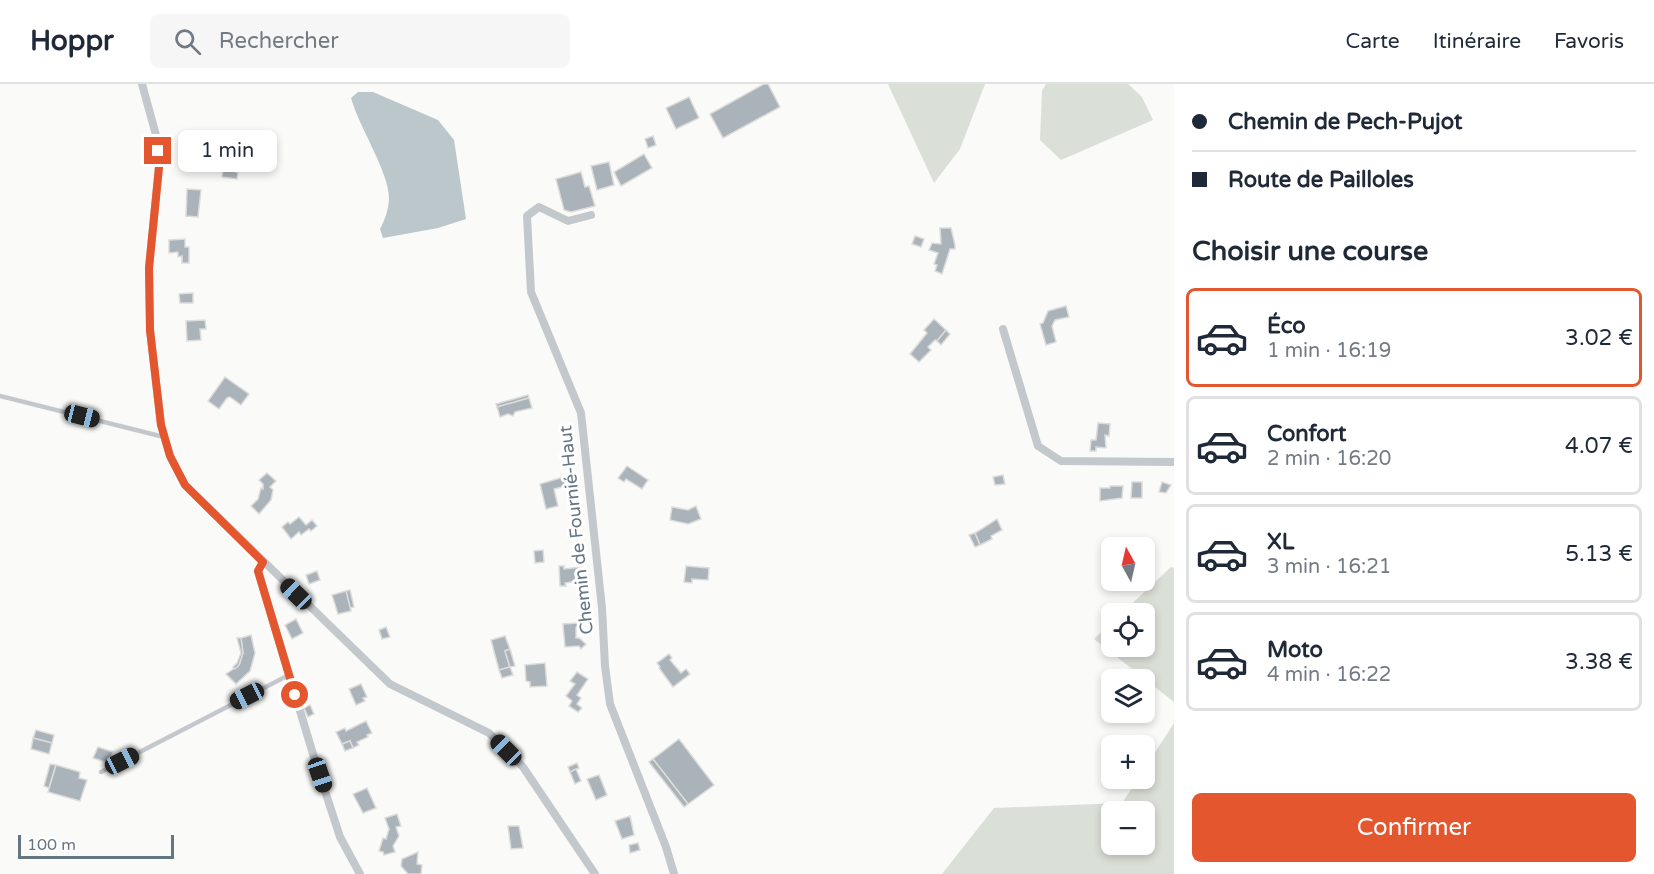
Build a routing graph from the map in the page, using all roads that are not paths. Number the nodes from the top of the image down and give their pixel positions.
1 (142, 84) edge
2 (591, 215) dead end
3 (1003, 329) dead end
4 (0, 396) edge
5 (164, 437) junction
6 (1174, 462) edge
7 (263, 562) junction
8 (289, 675) junction
9 (101, 772) dead end
10 (360, 874) edge
11 (595, 874) edge
12 (674, 874) edge

1 - 5 street
2 - 12 street, Chemin de Fournié-Haut
3 - 6 street
4 - 5 lane
5 - 7 street
7 - 8 street
7 - 11 street
8 - 9 lane
8 - 10 street

